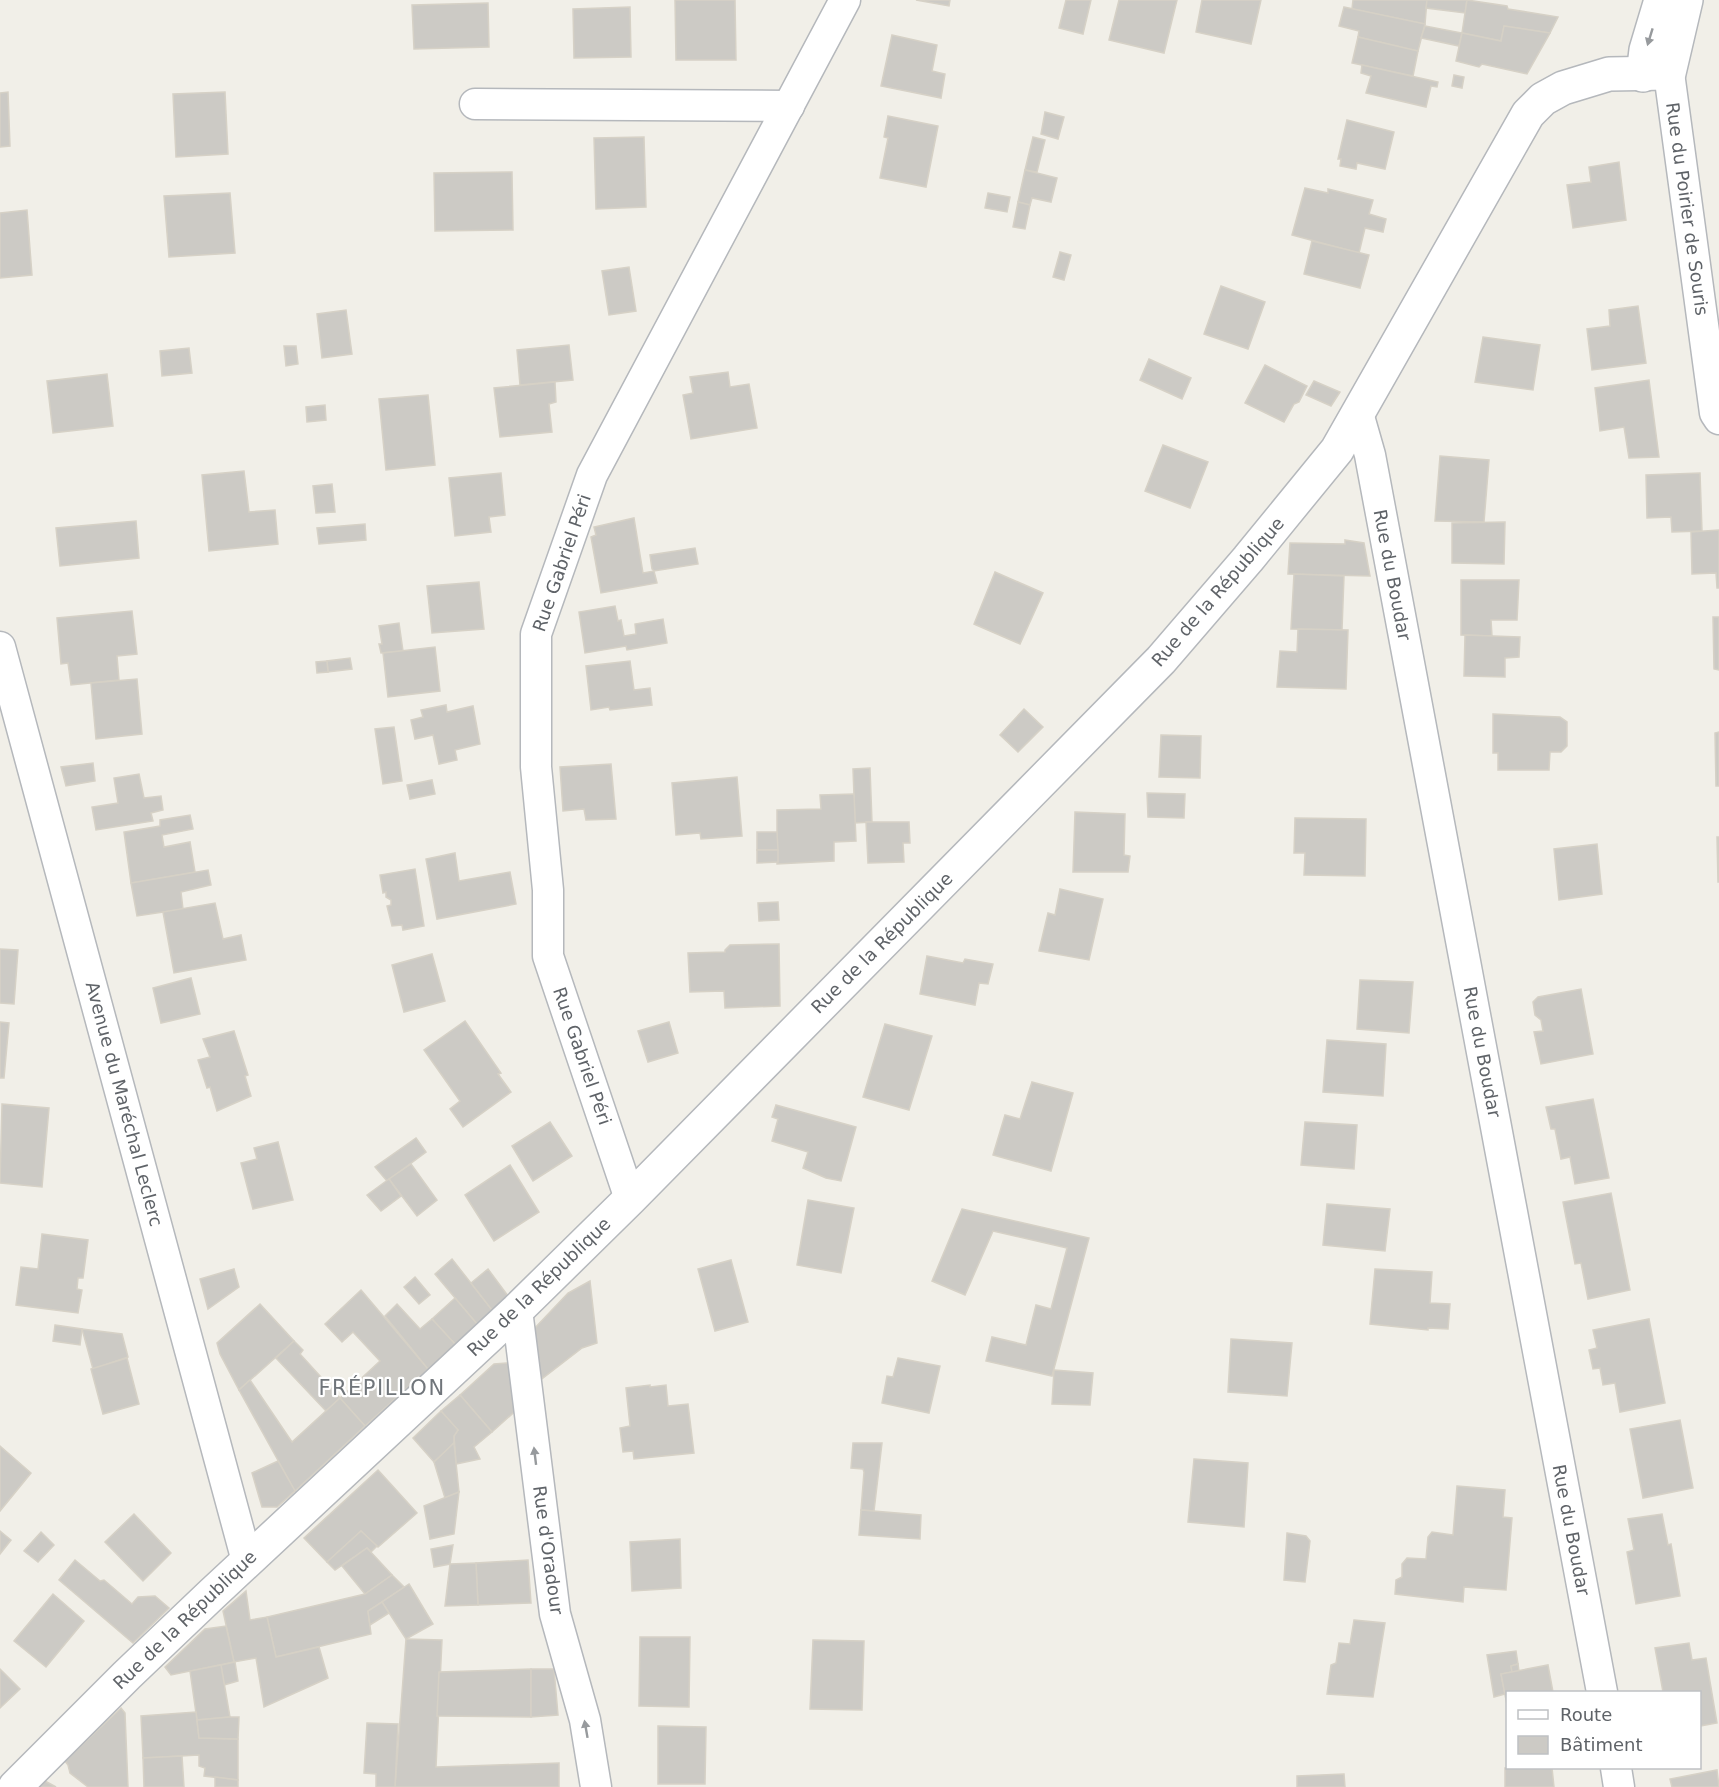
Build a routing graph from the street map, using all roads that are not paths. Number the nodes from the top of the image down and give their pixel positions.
1 (845, 0) edge
2 (1661, 0) edge
3 (1686, 0) edge
4 (1656, 74) junction
5 (475, 104) dead end
6 (789, 106) junction
7 (1358, 413) junction
8 (1719, 419) edge
9 (0, 647) edge
10 (630, 1199) junction
11 (517, 1310) junction
12 (248, 1561) junction
13 (1602, 1691) edge
14 (1616, 1769) edge
15 (15, 1787) edge
16 (596, 1787) edge
17 (1620, 1787) edge

1 - 6 street, Rue Gabriel Péri
2 -> 4 street, Rue du Poirier de Souris
3 - 4 street, Rue du Poirier de Souris
4 - 7 street, Rue de la République
4 - 8 street, Rue du Poirier de Souris
5 - 6 street
6 - 10 street, Rue Gabriel Péri
7 - 10 street, Rue de la République
7 - 13 street, Rue du Boudar
9 - 12 street, Avenue du Maréchal Leclerc
10 - 11 street, Rue de la République
11 - 12 street, Rue de la République
16 -> 11 street, Rue d'Oradour
12 - 15 street, Rue de la République
14 - 17 street

